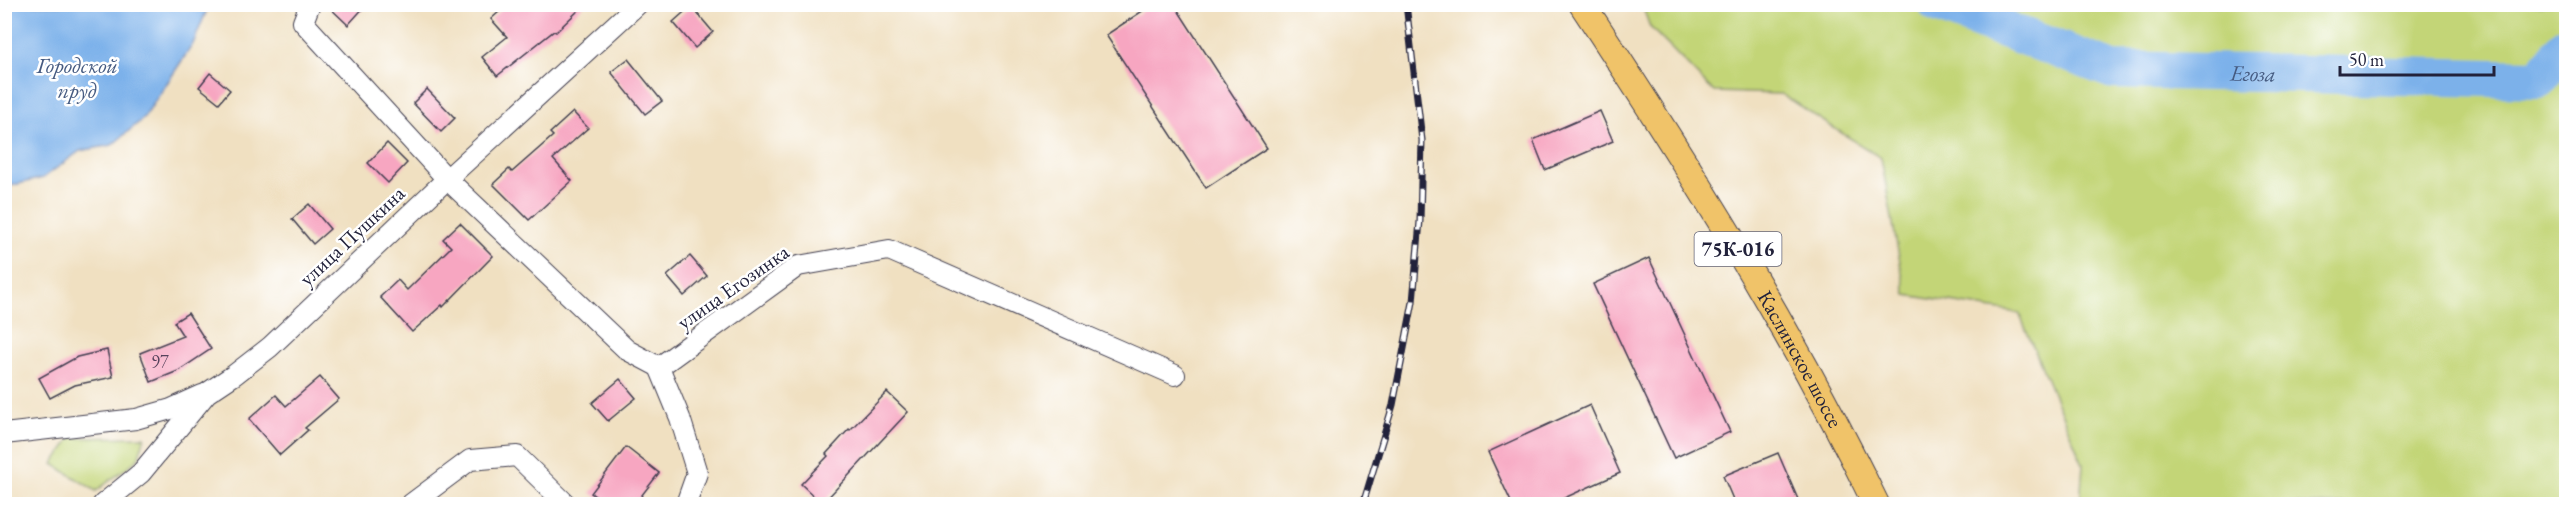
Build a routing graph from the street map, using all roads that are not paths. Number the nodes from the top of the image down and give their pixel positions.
1 (638, 4) edge
2 (1582, 4) edge
3 (306, 14) edge
4 (447, 179) junction
5 (659, 367) junction
6 (1175, 375) dead end
7 (207, 393) junction
8 (4, 434) edge
9 (103, 504) edge
10 (411, 504) edge
11 (566, 504) edge
12 (686, 504) edge
13 (1876, 504) edge

1 - 4 street, улица Пушкина
2 - 13 main road, Каслинское шоссе / 75К-016
3 - 4 street
4 - 5 street
4 - 7 street, улица Пушкина
5 - 6 street, улица Егозинка
5 - 12 street
7 - 8 street
7 - 9 street, улица Пушкина
10 - 11 street

